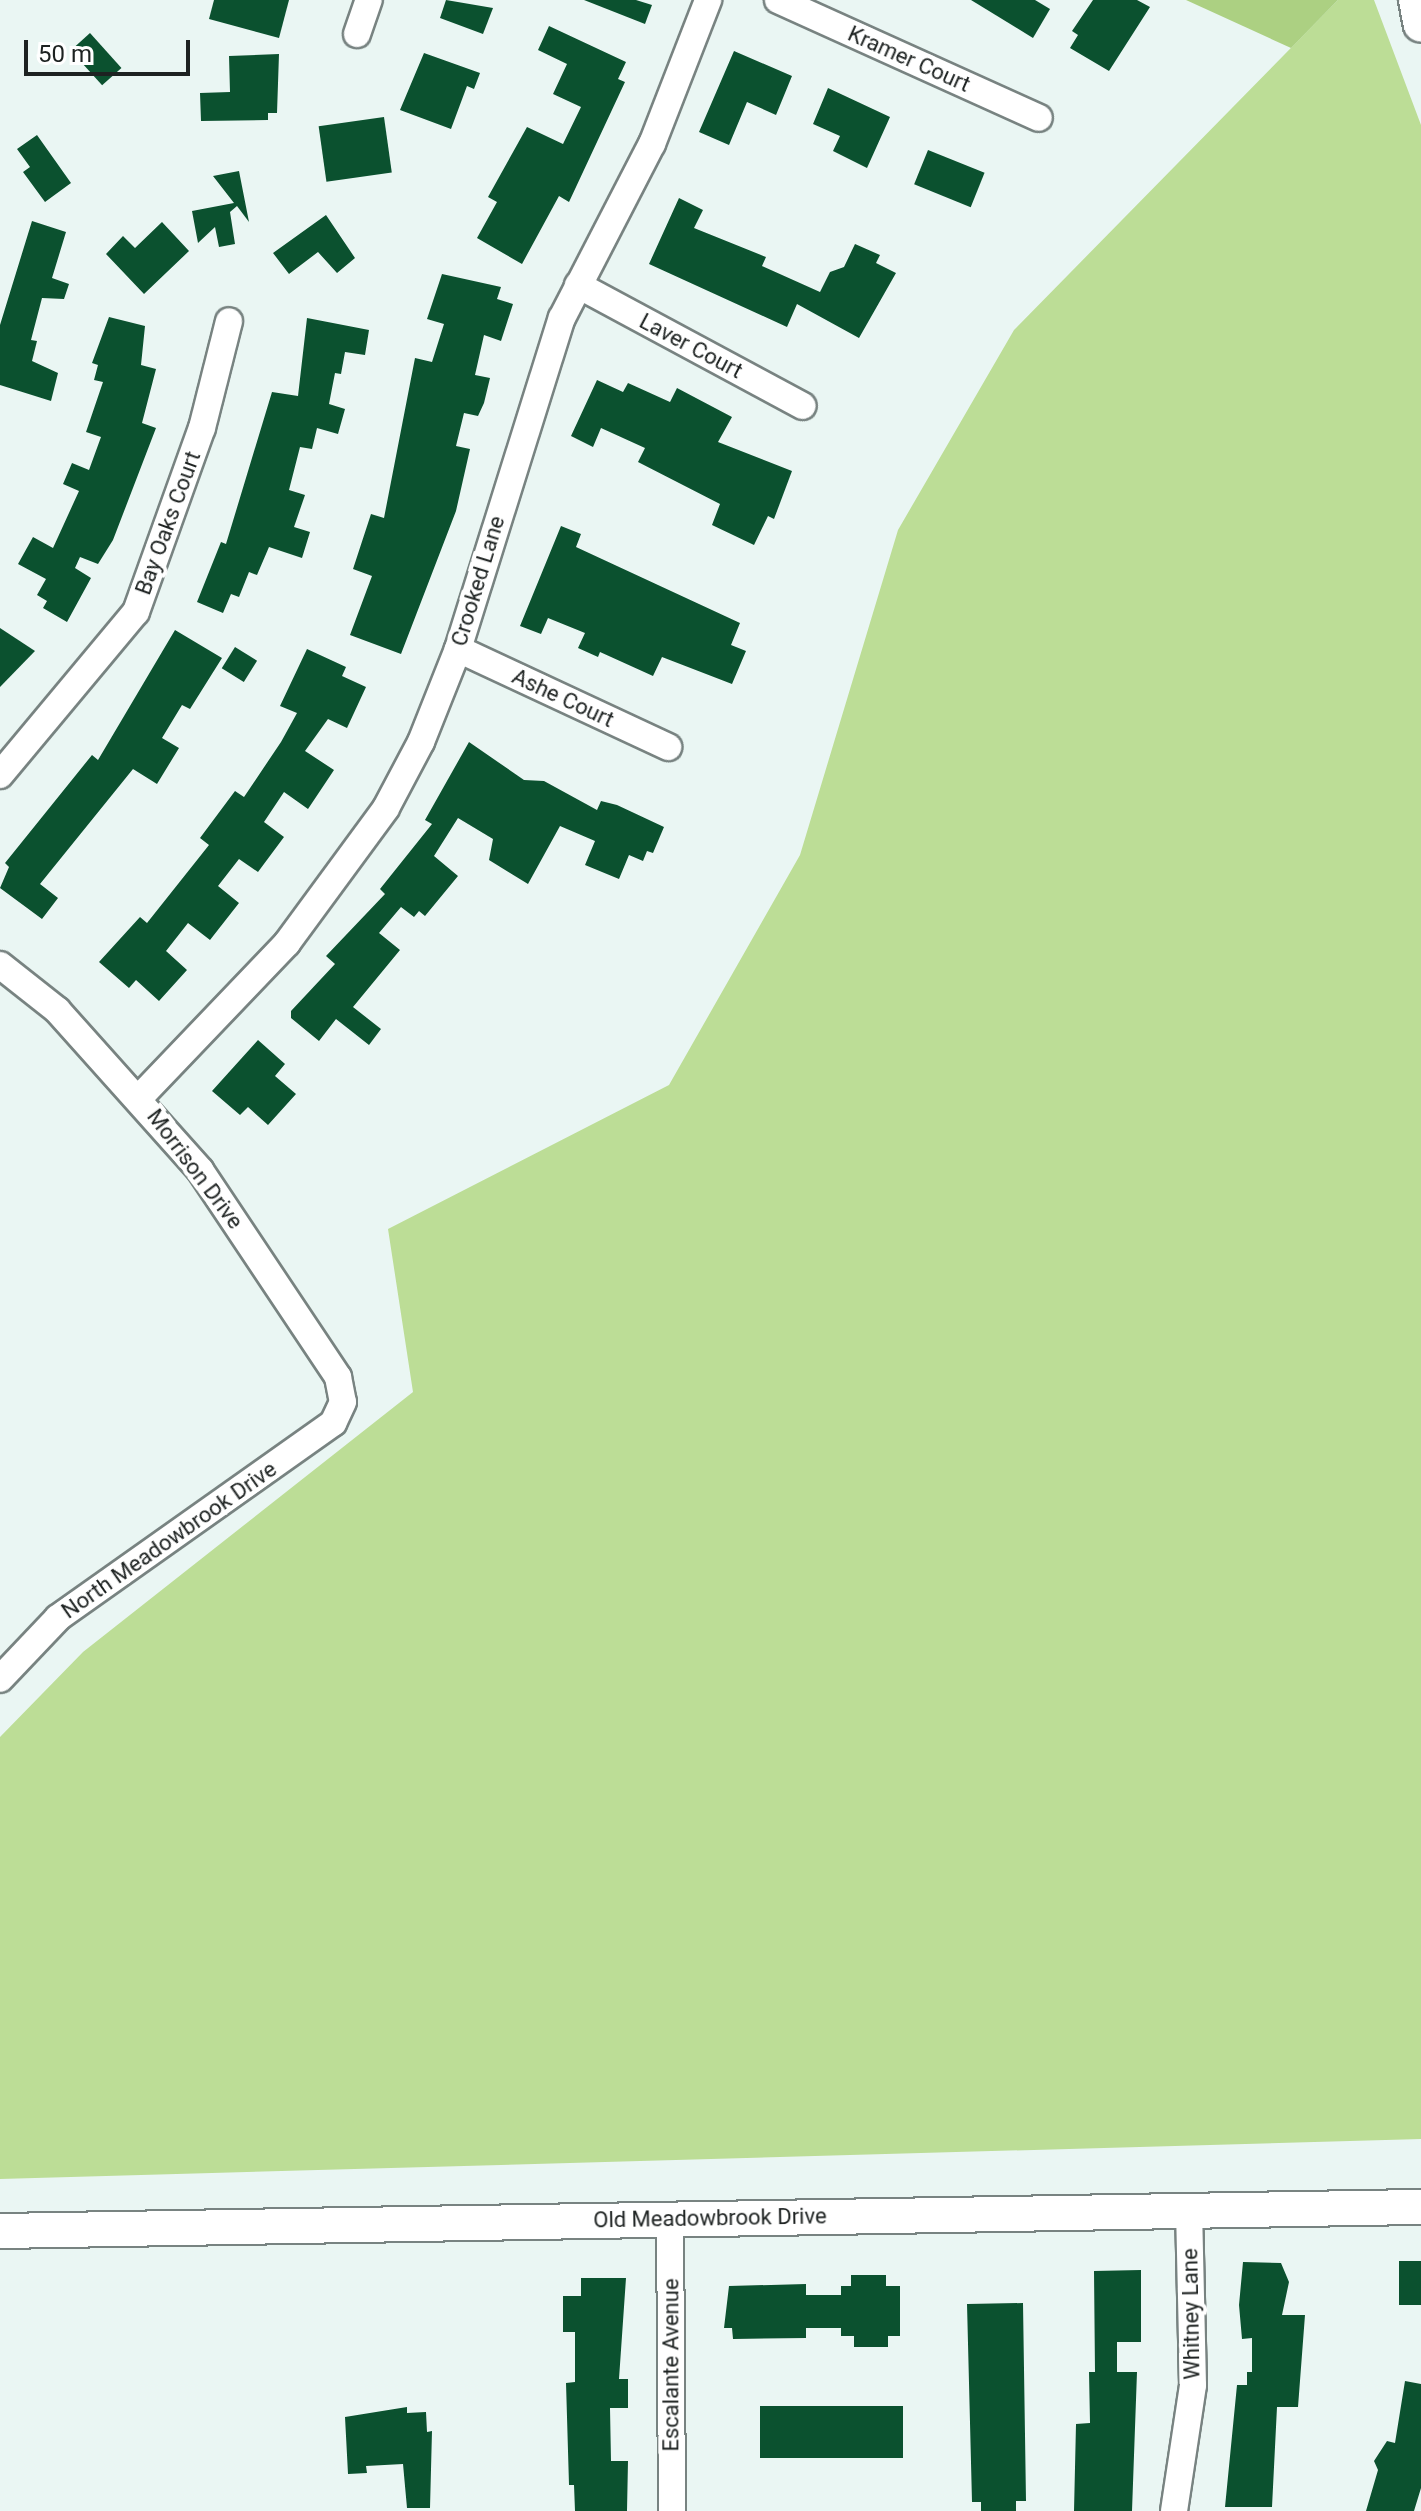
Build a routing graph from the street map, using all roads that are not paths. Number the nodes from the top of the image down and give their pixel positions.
1 (369, 0) edge
2 (708, 0) edge
3 (778, 0) edge
4 (1416, 0) edge
5 (1421, 25) edge
6 (357, 34) dead end
7 (1039, 118) dead end
8 (578, 285) junction
9 (229, 321) dead end
10 (803, 406) dead end
11 (458, 649) junction
12 (668, 747) dead end
13 (0, 775) edge
14 (0, 965) edge
15 (140, 1097) junction
16 (341, 1408) joint
17 (0, 1679) edge
18 (1421, 2207) edge
19 (1189, 2210) junction
20 (670, 2219) junction
21 (0, 2231) edge
22 (672, 2511) edge
23 (1174, 2511) edge

1 - 6 street
2 - 8 street, Crooked Lane
3 - 7 street, Kramer Court
4 - 5 main road
8 - 10 street, Laver Court
8 - 11 street, Crooked Lane
9 - 13 street, Bay Oaks Court
11 - 12 street, Ashe Court
11 - 15 street, Crooked Lane
14 - 15 street, Morrison Drive
15 - 16 street, Morrison Drive
16 - 17 street, North Meadowbrook Drive
18 - 19 main road, Old Meadowbrook Drive
19 - 20 main road, Old Meadowbrook Drive
19 - 23 street, Whitney Lane
20 - 21 main road, Old Meadowbrook Drive
20 - 22 street, Escalante Avenue

